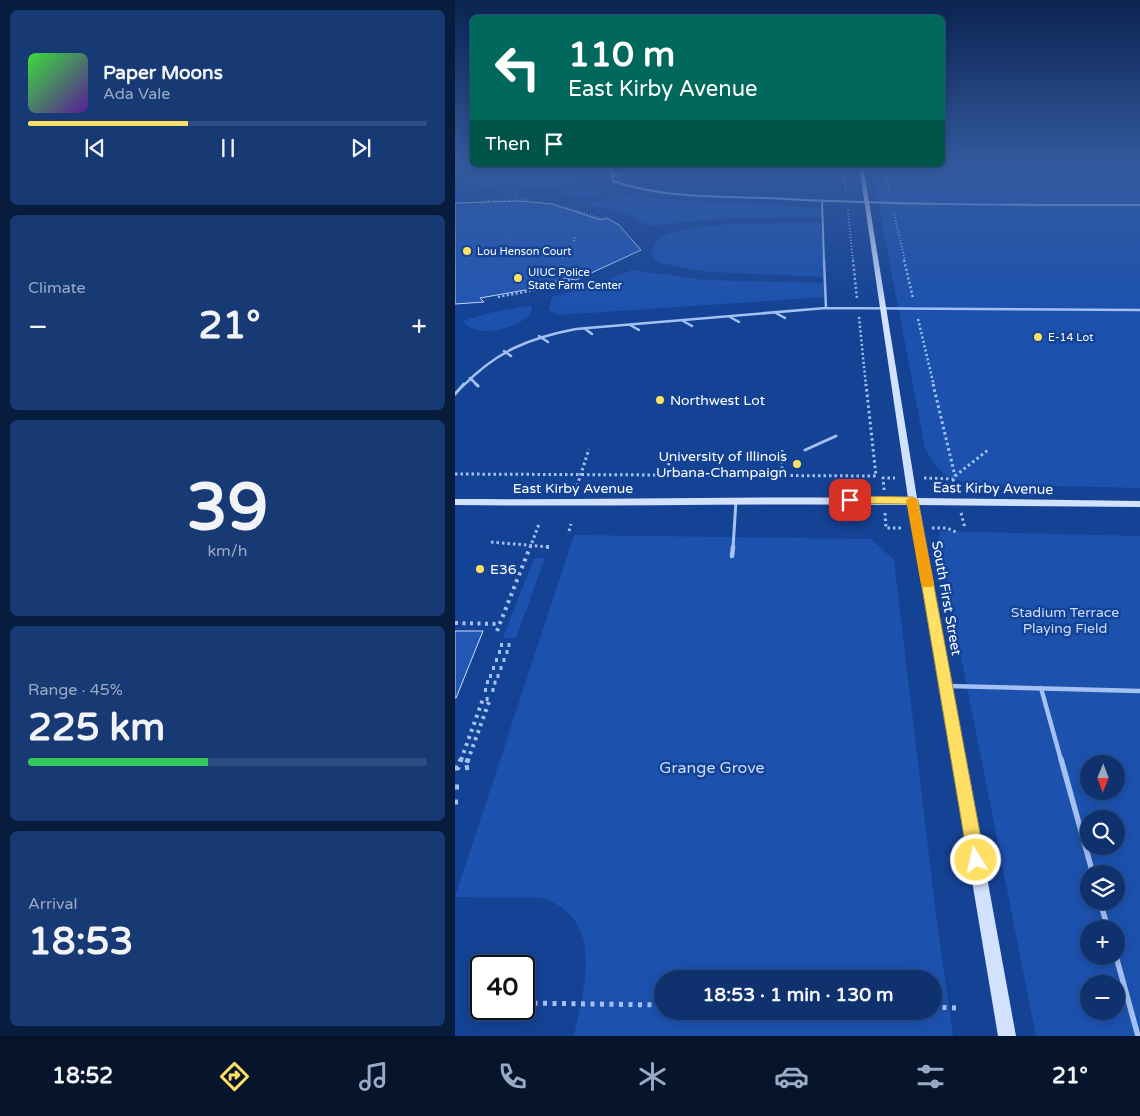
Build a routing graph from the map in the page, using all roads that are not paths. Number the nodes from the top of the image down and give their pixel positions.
1 (822, 213) edge
2 (868, 213) edge
3 (826, 308) junction
4 (883, 309) junction
5 (1140, 310) edge
6 (774, 312) junction
7 (729, 316) junction
8 (785, 318) dead end
9 (682, 320) junction
10 (739, 322) dead end
11 (629, 324) junction
12 (692, 326) dead end
13 (584, 328) junction
14 (639, 330) dead end
15 (592, 334) dead end
16 (539, 336) junction
17 (548, 342) dead end
18 (504, 351) junction
19 (511, 356) dead end
20 (470, 378) junction
21 (478, 386) dead end
22 (455, 394) edge
23 (836, 436) dead end
24 (805, 450) dead end
25 (736, 500) junction
26 (913, 500) junction
27 (455, 502) edge
28 (1140, 504) edge
29 (732, 556) dead end
30 (946, 686) junction
31 (1041, 688) junction
32 (1140, 691) edge
33 (1090, 865) edge
34 (1118, 965) edge
35 (1007, 1036) edge
36 (1138, 1036) edge

1 - 3 lane
2 - 4 street, South First Street
3 - 4 lane
3 - 6 lane
4 - 5 lane
4 - 26 street, South First Street
6 - 7 lane
6 - 8 lane
7 - 9 lane
7 - 10 lane
9 - 11 lane
9 - 12 lane
11 - 13 lane
11 - 14 lane
13 - 15 lane
13 - 16 lane
16 - 17 lane
16 - 18 lane
18 - 19 lane
18 - 20 lane
20 - 21 lane
20 - 22 lane
23 - 24 lane
25 - 26 street, East Kirby Avenue
25 - 27 street, East Kirby Avenue
25 - 29 lane
26 - 28 street, East Kirby Avenue
26 - 30 street, South First Street
30 - 31 lane
30 - 35 street, South First Street
31 - 32 lane
31 - 33 lane
34 - 36 lane

